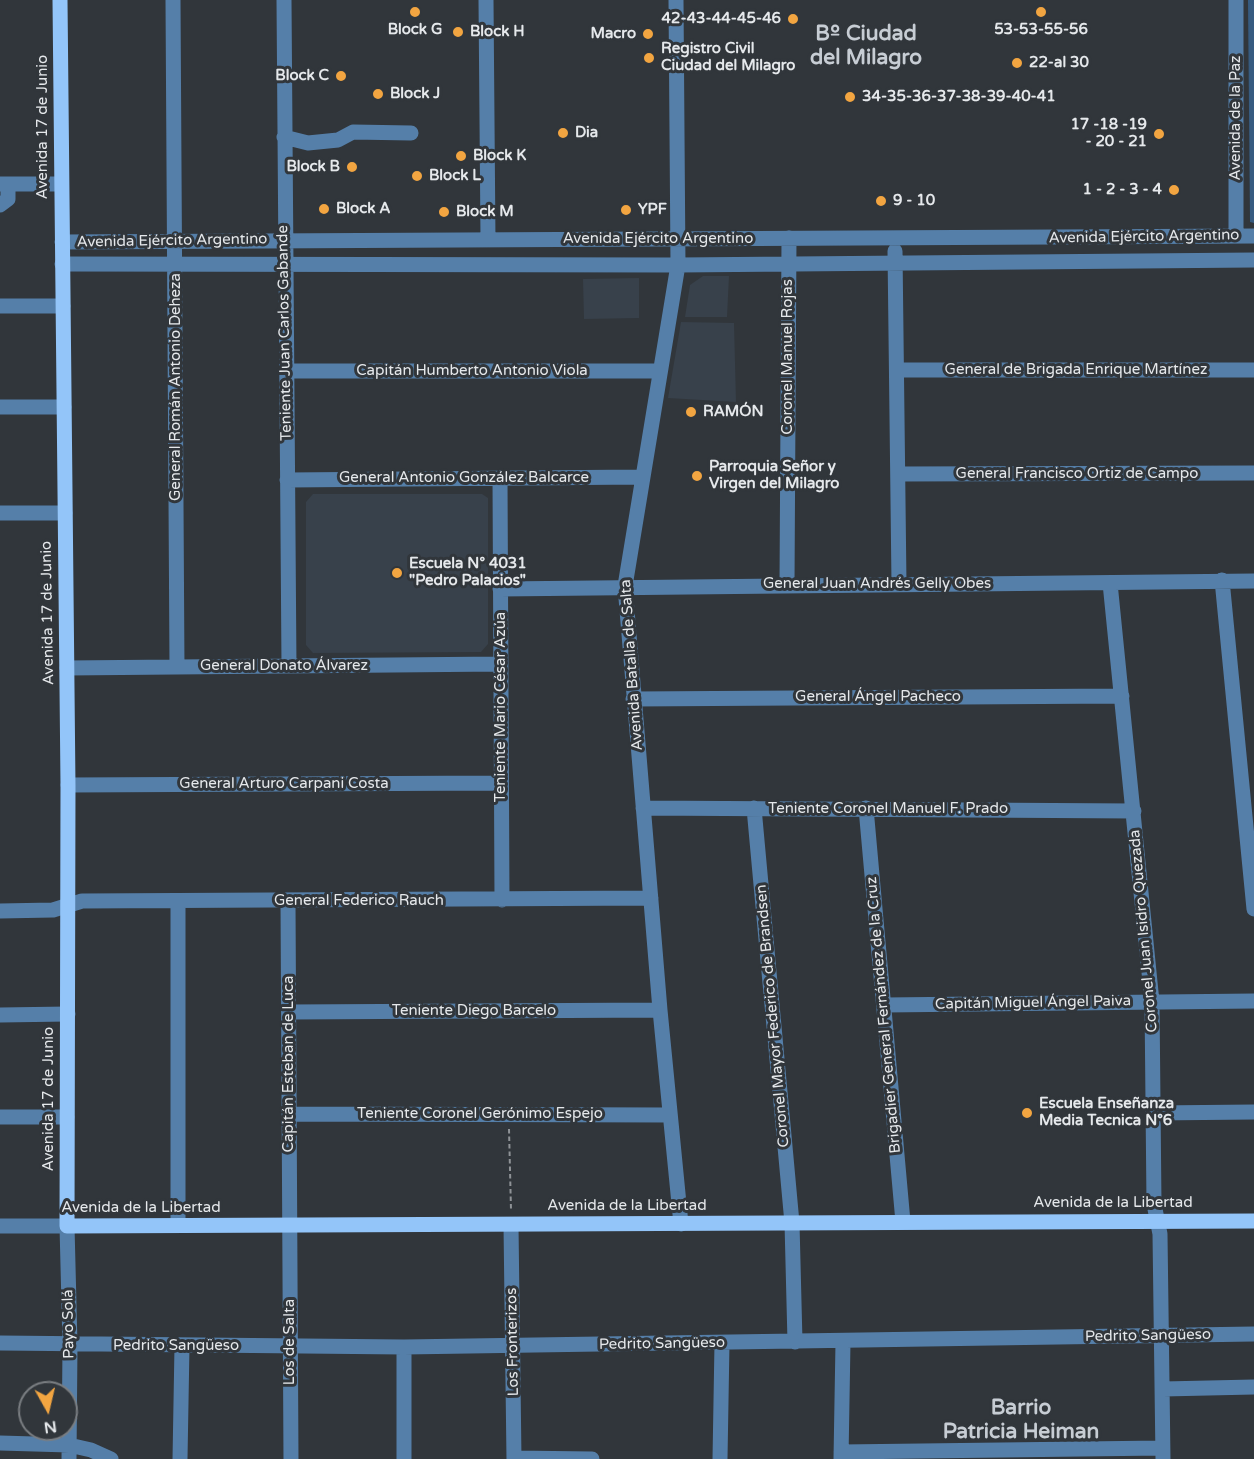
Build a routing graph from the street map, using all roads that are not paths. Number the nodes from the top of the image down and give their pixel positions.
1 (60, 0) edge
2 (173, 0) edge
3 (284, 0) edge
4 (486, 0) edge
5 (676, 0) edge
6 (1236, 0) edge
7 (411, 133) dead end
8 (284, 137) junction
9 (4, 184) edge
10 (61, 184) junction
11 (0, 205) edge
12 (1236, 236) junction
13 (1254, 236) edge
14 (789, 238) junction
15 (894, 239) junction
16 (284, 240) junction
17 (488, 240) junction
18 (679, 240) junction
19 (62, 242) junction
20 (176, 242) junction
21 (1254, 260) edge
22 (789, 262) junction
23 (895, 262) junction
24 (62, 264) junction
25 (176, 264) junction
26 (284, 265) junction
27 (678, 265) junction
28 (0, 306) edge
29 (63, 306) junction
30 (898, 370) junction
31 (1254, 370) edge
32 (286, 371) junction
33 (659, 371) junction
34 (0, 407) edge
35 (64, 407) junction
36 (1254, 473) edge
37 (900, 474) junction
38 (642, 477) junction
39 (500, 478) junction
40 (287, 480) junction
41 (0, 513) edge
42 (65, 513) junction
43 (1222, 580) junction
44 (1254, 580) edge
45 (1110, 583) junction
46 (900, 584) junction
47 (787, 585) junction
48 (625, 586) junction
49 (500, 589) junction
50 (501, 664) junction
51 (289, 666) junction
52 (177, 667) junction
53 (67, 668) junction
54 (1122, 696) junction
55 (633, 699) junction
56 (501, 783) junction
57 (68, 784) junction
58 (643, 808) junction
59 (754, 808) junction
60 (866, 808) junction
61 (1134, 811) junction
62 (651, 898) junction
63 (502, 900) junction
64 (178, 901) junction
65 (288, 902) junction
66 (68, 905) junction
67 (1254, 909) edge
68 (0, 911) edge
69 (1254, 1001) edge
70 (1152, 1002) junction
71 (884, 1005) junction
72 (660, 1010) junction
73 (289, 1012) junction
74 (68, 1014) junction
75 (0, 1015) edge
76 (1254, 1112) edge
77 (1154, 1113) junction
78 (290, 1114) junction
79 (670, 1115) junction
80 (0, 1117) edge
81 (67, 1117) junction
82 (1157, 1221) junction
83 (1254, 1221) edge
84 (903, 1222) junction
85 (792, 1223) junction
86 (681, 1224) junction
87 (511, 1225) junction
88 (0, 1226) edge
89 (67, 1226) junction
90 (178, 1226) junction
91 (289, 1226) junction
92 (1254, 1334) edge
93 (1163, 1335) junction
94 (795, 1342) junction
95 (843, 1342) junction
96 (0, 1343) edge
97 (722, 1344) junction
98 (70, 1345) junction
99 (289, 1345) junction
100 (182, 1346) junction
101 (513, 1346) junction
102 (404, 1347) junction
103 (1254, 1387) edge
104 (1163, 1389) junction
105 (0, 1443) edge
106 (69, 1452) edge
107 (1162, 1454) edge
108 (841, 1455) edge
109 (514, 1458) edge
110 (111, 1459) edge
111 (180, 1459) edge
112 (291, 1459) edge
113 (404, 1459) edge
114 (592, 1459) edge
115 (720, 1459) edge

1 - 10 main road, Avenida 17 de Junio
2 - 20 street, General Román Antonio Deheza
3 - 8 street, Teniente Juan Carlos Gabande
4 - 17 street
5 - 18 street, Avenida Batalla de Salta
6 - 12 street, Avenida de la Paz
7 - 8 street
8 - 16 street, Teniente Juan Carlos Gabande
9 - 10 street
9 - 11 street
10 - 19 main road, Avenida 17 de Junio
12 - 13 street, Avenida Ejército Argentino
12 - 15 street, Avenida Ejército Argentino
14 - 15 street, Avenida Ejército Argentino
14 - 18 street, Avenida Ejército Argentino
14 - 22 street, Coronel Manuel Rojas
15 - 23 street
16 - 17 street, Avenida Ejército Argentino
16 - 20 street, Avenida Ejército Argentino
16 - 26 street, Teniente Juan Carlos Gabande
17 - 18 street, Avenida Ejército Argentino
18 - 27 street, Avenida Batalla de Salta
19 - 20 street, Avenida Ejército Argentino
19 - 24 main road, Avenida 17 de Junio
20 - 25 street, General Román Antonio Deheza
21 - 23 street, Avenida Ejército Argentino
22 - 23 street, Avenida Ejército Argentino
22 - 27 street, Avenida Ejército Argentino
22 - 47 street, Coronel Manuel Rojas
23 - 30 street
24 - 25 street, Avenida Ejército Argentino
24 - 29 main road, Avenida 17 de Junio
25 - 26 street, Avenida Ejército Argentino
25 - 52 street, General Román Antonio Deheza
26 - 27 street, Avenida Ejército Argentino
26 - 32 street, Teniente Juan Carlos Gabande
27 - 33 street, Avenida Batalla de Salta
28 - 29 street
29 - 35 main road, Avenida 17 de Junio
30 - 31 street, General de Brigada Enrique Martínez
30 - 37 street
32 - 33 street, Capitán Humberto Antonio Viola
32 - 40 street, Teniente Juan Carlos Gabande
33 - 38 street, Avenida Batalla de Salta
34 - 35 street
35 - 42 main road, Avenida 17 de Junio
36 - 37 street, General Francisco Ortiz de Campo
37 - 46 street
38 - 39 street, General Antonio González Balcarce
38 - 48 street, Avenida Batalla de Salta
39 - 40 street, General Antonio González Balcarce
39 - 49 street, Teniente Mario César Azúa
40 - 51 street, Teniente Juan Carlos Gabande
41 - 42 street
42 - 53 main road, Avenida 17 de Junio
43 - 44 street, General Juan Andrés Gelly Obes
43 - 45 street, General Juan Andrés Gelly Obes
43 - 67 street
45 - 46 street, General Juan Andrés Gelly Obes
45 - 54 street, Coronel Juan Isidro Quezada
46 - 47 street, General Juan Andrés Gelly Obes
47 - 48 street, General Juan Andrés Gelly Obes
48 - 49 street, General Juan Andrés Gelly Obes
48 - 55 street, Avenida Batalla de Salta
49 - 50 street, Teniente Mario César Azúa
50 - 51 street, General Donato Álvarez
50 - 56 street, Teniente Mario César Azúa
51 - 52 street, General Donato Álvarez
52 - 53 street, General Donato Álvarez
53 - 57 main road, Avenida 17 de Junio
54 - 55 street, General Ángel Pacheco
54 - 61 street, Coronel Juan Isidro Quezada
55 - 58 street, Avenida Batalla de Salta
56 - 57 street, General Arturo Carpani Costa
56 - 63 street, Teniente Mario César Azúa
57 - 66 main road, Avenida 17 de Junio
58 - 59 street, Teniente Coronel Manuel F. Prado
58 - 62 street, Avenida Batalla de Salta
59 - 60 street, Teniente Coronel Manuel F. Prado
59 - 85 street, Coronel Mayor Federico de Brandsen
60 - 61 street, Teniente Coronel Manuel F. Prado
60 - 71 street, Brigadier General Fernández de la Cruz
61 - 70 street, Coronel Juan Isidro Quezada
62 - 63 street, General Federico Rauch
62 - 72 street, Avenida Batalla de Salta
63 - 65 street, General Federico Rauch
64 - 65 street, General Federico Rauch
64 - 66 street, General Federico Rauch
64 - 90 street
65 - 73 street, Capitán Esteban de Luca
66 - 68 street, General Federico Rauch
66 - 74 main road, Avenida 17 de Junio
69 - 70 street, Capitán Miguel Ángel Paiva
70 - 71 street, Capitán Miguel Ángel Paiva
70 - 77 street, Coronel Juan Isidro Quezada
71 - 84 street, Brigadier General Fernández de la Cruz
72 - 73 street, Teniente Diego Barcelo
72 - 79 street, Avenida Batalla de Salta
73 - 78 street, Capitán Esteban de Luca
74 - 75 street
74 - 81 main road, Avenida 17 de Junio
76 - 77 street
77 - 82 street, Coronel Juan Isidro Quezada
78 - 79 street, Teniente Coronel Gerónimo Espejo
78 - 91 street, Capitán Esteban de Luca
79 - 86 street, Avenida Batalla de Salta
80 - 81 street
81 - 89 main road, Avenida 17 de Junio
82 - 83 main road, Avenida de la Libertad
82 - 84 main road, Avenida de la Libertad
82 - 93 street, Coronel Juan Isidro Quezada
84 - 85 main road, Avenida de la Libertad
85 - 86 main road, Avenida de la Libertad
85 - 94 street, Coronel Mayor Federico de Brandsen
86 - 87 main road, Avenida de la Libertad
87 - 91 main road, Avenida de la Libertad
87 - 101 street, Los Fronterizos
88 - 89 street, Avenida de la Libertad
89 - 90 main road, Avenida de la Libertad
89 - 98 street, Payo Solá
90 - 91 main road, Avenida de la Libertad
91 - 99 street, Los de Salta
92 - 93 street, Pedrito Sangüeso
93 - 95 street, Pedrito Sangüeso
93 - 104 street, Coronel Juan Isidro Quezada
94 - 95 street, Pedrito Sangüeso
94 - 97 street, Pedrito Sangüeso
95 - 108 street
96 - 98 street, Pedrito Sangüeso
97 - 101 street, Pedrito Sangüeso
97 - 115 street
98 - 100 street, Pedrito Sangüeso
98 - 106 street, Payo Solá
99 - 100 street, Pedrito Sangüeso
99 - 102 street, Pedrito Sangüeso
99 - 112 street, Los de Salta
100 - 111 street
101 - 102 street, Pedrito Sangüeso
101 - 109 street, Los Fronterizos
102 - 113 street
103 - 104 street
104 - 107 street, Coronel Juan Isidro Quezada
105 - 106 street
106 - 110 street
107 - 108 street
109 - 114 street

